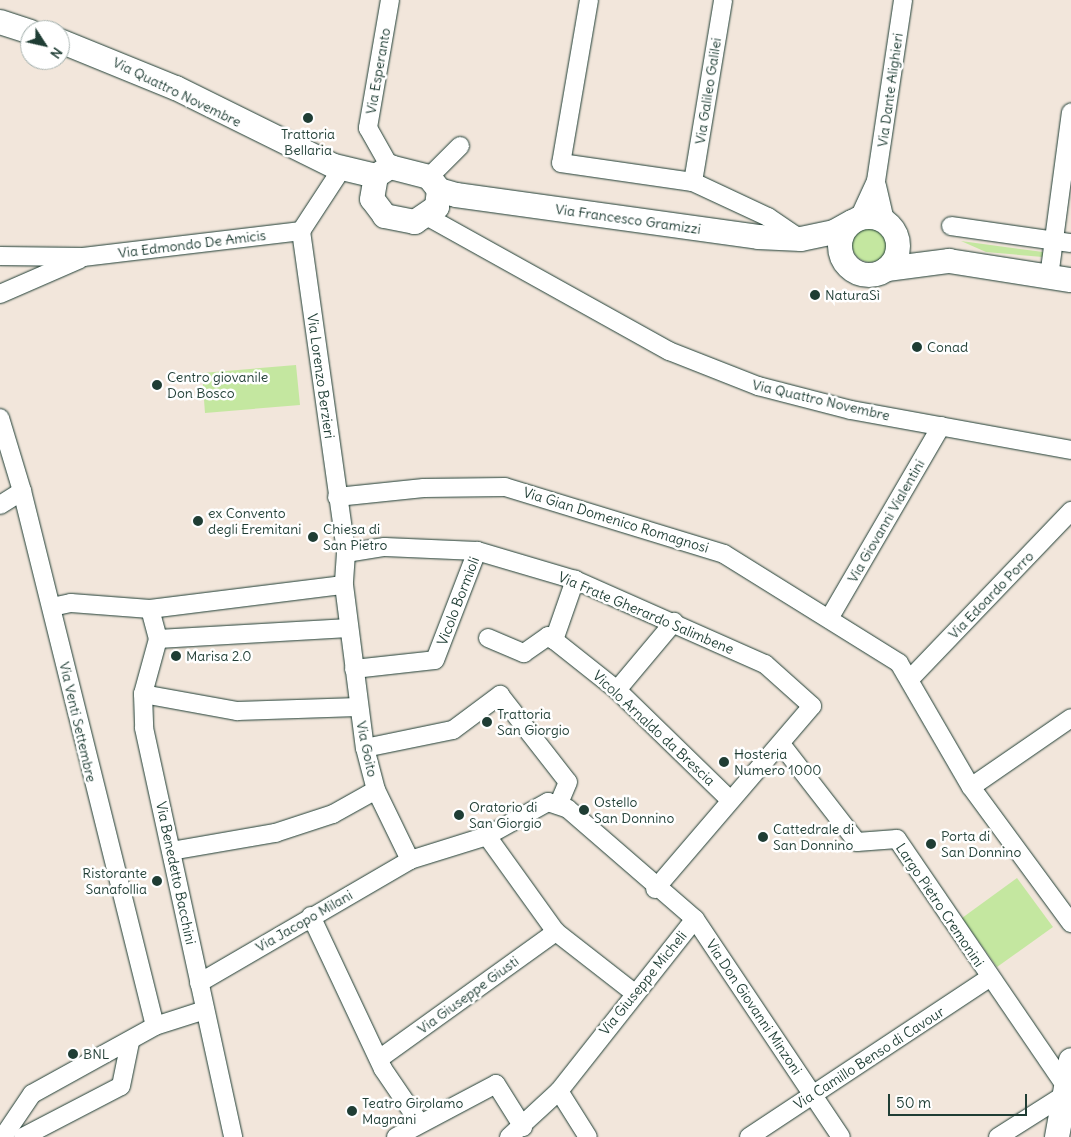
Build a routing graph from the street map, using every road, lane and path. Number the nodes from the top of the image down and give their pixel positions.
1 (390, 0) edge
2 (589, 0) edge
3 (723, 0) edge
4 (903, 0) edge
5 (0, 22) edge
6 (0, 29) edge
7 (20, 29) edge
8 (20, 30) edge
9 (70, 45) edge
10 (1071, 112) edge
11 (460, 146) dead end
12 (383, 172) junction
13 (343, 173) junction
14 (876, 181) junction
15 (693, 182) junction
16 (438, 197) junction
17 (372, 199) junction
18 (855, 220) junction
19 (888, 224) junction
20 (951, 226) dead end
21 (301, 232) junction
22 (801, 239) junction
23 (1063, 242) edge
24 (0, 256) edge
25 (83, 258) junction
26 (949, 261) junction
27 (844, 262) junction
28 (887, 269) junction
29 (1060, 278) edge
30 (0, 294) edge
31 (0, 418) edge
32 (941, 426) junction
33 (1071, 450) edge
34 (22, 491) junction
35 (337, 497) junction
36 (0, 505) edge
37 (1071, 511) edge
38 (477, 551) junction
39 (346, 553) junction
40 (575, 580) junction
41 (344, 585) junction
42 (52, 607) junction
43 (150, 609) junction
44 (830, 617) junction
45 (674, 622) junction
46 (349, 628) junction
47 (488, 638) dead end
48 (554, 640) junction
49 (156, 645) junction
50 (354, 669) junction
51 (910, 678) junction
52 (617, 690) junction
53 (143, 694) junction
54 (358, 707) junction
55 (1071, 718) edge
56 (781, 744) junction
57 (365, 748) junction
58 (971, 787) junction
59 (376, 790) junction
60 (729, 799) junction
61 (558, 805) junction
62 (487, 836) junction
63 (171, 851) junction
64 (410, 860) junction
65 (655, 889) junction
66 (311, 916) junction
67 (695, 918) junction
68 (1071, 923) edge
69 (556, 932) junction
70 (989, 978) junction
71 (199, 983) junction
72 (633, 992) junction
73 (205, 1010) junction
74 (155, 1026) junction
75 (130, 1042) junction
76 (379, 1059) junction
77 (1071, 1060) edge
78 (559, 1091) junction
79 (813, 1095) junction
80 (1066, 1100) edge
81 (418, 1122) junction
82 (516, 1132) edge
83 (1008, 1134) edge
84 (2, 1137) edge
85 (23, 1137) edge
86 (233, 1137) edge
87 (396, 1137) edge
88 (588, 1137) edge
89 (749, 1137) edge
90 (841, 1137) edge
91 (1057, 1137) edge

1 - 12 street, Via Esperanto
2 - 15 street
3 - 15 street, Via Galileo Galilei
4 - 14 street, Via Dante Alighieri
5 - 7 main road
6 - 8 main road
9 - 13 main road, Via Quattro Novembre
10 - 23 street
11 - 16 street
12 - 13 main road, Via Quattro Novembre
12 - 16 main road, Via Quattro Novembre
12 - 17 main road
13 - 17 main road, Via Quattro Novembre
13 - 21 street
14 - 18 street, Via Dante Alighieri
14 - 19 street, Via Dante Alighieri
15 - 22 street
16 - 17 main road, Via Quattro Novembre
16 - 22 main road, Via Francesco Gramizzi
16 - 32 street, Via Quattro Novembre
18 - 19 main road
18 - 22 main road, Via Francesco Gramizzi
18 - 27 main road
19 - 26 main road, Via Francesco Gramizzi
19 - 28 main road
20 - 23 street
21 - 25 street, Via Edmondo De Amicis
21 - 35 street, Via Lorenzo Berzieri
22 - 27 main road, Via Francesco Gramizzi
23 - 29 street
24 - 25 street, Via Edmondo De Amicis
25 - 30 street, Via Edmondo De Amicis
26 - 28 main road, Via Francesco Gramizzi
26 - 29 main road, Via Francesco Gramizzi
27 - 28 main road, Via Francesco Gramizzi
31 - 34 street, Via Venti Settembre
32 - 33 street, Via Quattro Novembre
32 - 44 street, Via Giovanni Vialentini
34 - 36 street
34 - 42 street, Via Venti Settembre
35 - 39 street, Via Lorenzo Berzieri
35 - 44 street, Via Gian Domenico Romagnosi
37 - 51 street, Via Edoardo Porro
38 - 39 street, Via Frate Gherardo Salimbene
38 - 40 street, Via Frate Gherardo Salimbene
38 - 50 street, Vicolo Bormioli
39 - 41 street, Via Lorenzo Berzieri
40 - 45 street, Via Frate Gherardo Salimbene
40 - 48 street
41 - 43 street
41 - 46 street, Via Lorenzo Berzieri
42 - 43 street
42 - 74 street, Via Venti Settembre
43 - 49 street, Via Benedetto Bacchini
44 - 51 street, Via Gian Domenico Romagnosi
45 - 52 street
45 - 56 street, Via Frate Gherardo Salimbene
46 - 49 street
46 - 50 street, Via Goito
47 - 48 street
48 - 52 street, Vicolo Arnaldo da Brescia
49 - 53 street, Via Benedetto Bacchini
50 - 54 street, Via Goito
51 - 58 street, Via Gian Domenico Romagnosi
52 - 60 street, Vicolo Arnaldo da Brescia
53 - 54 street
53 - 63 street, Via Benedetto Bacchini
54 - 57 street, Via Goito
55 - 58 street
56 - 60 street
56 - 70 street, Largo Pietro Cremonini
57 - 59 street, Via Goito
57 - 61 street
58 - 68 street, Via Gian Domenico Romagnosi
59 - 63 street
59 - 64 street, Via Goito
60 - 65 street
61 - 62 street, Via Jacopo Milani
61 - 65 street, Via Giuseppe Micheli
62 - 64 street, Via Jacopo Milani
62 - 69 street
63 - 71 street, Via Benedetto Bacchini
64 - 66 street, Via Jacopo Milani
65 - 67 street, Via Giuseppe Micheli
66 - 71 street, Via Jacopo Milani
66 - 76 street
67 - 72 street, Via Giuseppe Micheli
67 - 79 street, Via Don Giovanni Minzoni
69 - 72 street
69 - 76 street, Via Giuseppe Giusti
70 - 79 street, Via Camillo Benso di Cavour
70 - 80 street
71 - 73 street, Via Benedetto Bacchini
72 - 78 street, Via Giuseppe Micheli
73 - 74 street
73 - 86 street, Via Benedetto Bacchini
74 - 75 street
75 - 84 street
75 - 85 street
76 - 81 street
77 - 80 main road
78 - 82 street, Via Giuseppe Micheli
78 - 88 street
79 - 89 street, Via Camillo Benso di Cavour
79 - 90 street, Via Don Giovanni Minzoni
80 - 83 street
80 - 91 main road
81 - 82 street
81 - 87 street

